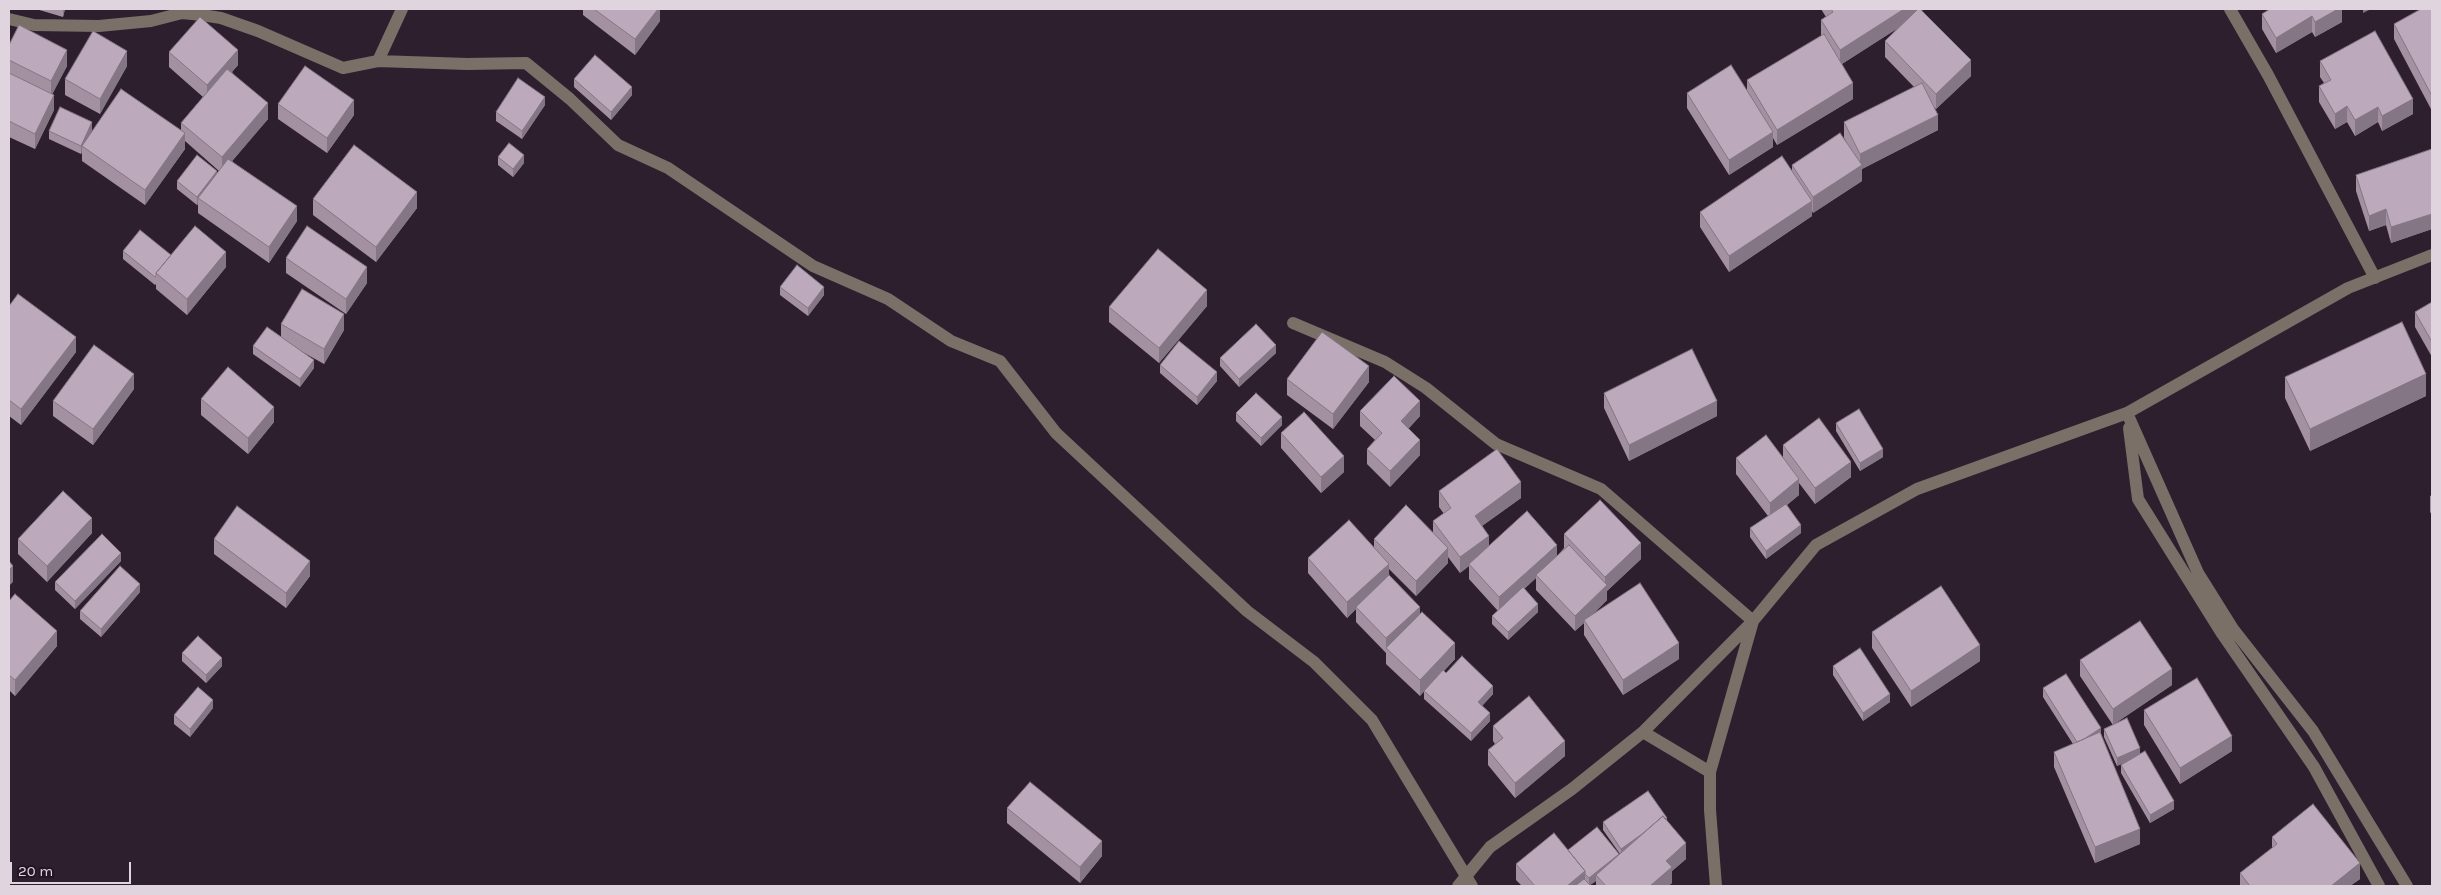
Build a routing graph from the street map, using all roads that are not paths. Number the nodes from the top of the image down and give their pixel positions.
1 (402, 9) edge
2 (2230, 9) edge
3 (9, 19) edge
4 (378, 62) junction
5 (2432, 255) edge
6 (2376, 278) junction
7 (1293, 323) dead end
8 (2127, 413) junction
9 (1753, 621) junction
10 (1643, 732) junction
11 (1710, 772) junction
12 (1465, 883) edge
13 (1716, 886) edge
14 (2379, 886) edge
15 (2407, 886) edge

1 - 4 street
2 - 6 street
3 - 4 street
4 - 12 street
5 - 6 street
6 - 8 street
7 - 9 street
8 - 9 street
8 - 14 street
8 - 15 street
9 - 10 street
9 - 11 street
10 - 11 street
10 - 12 street
11 - 13 street

